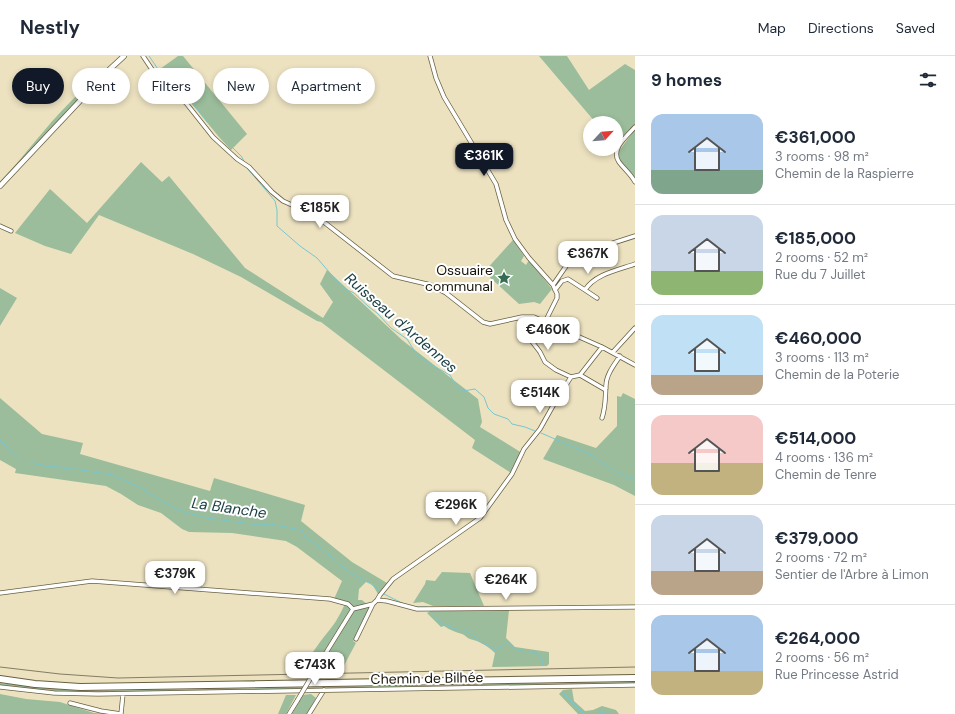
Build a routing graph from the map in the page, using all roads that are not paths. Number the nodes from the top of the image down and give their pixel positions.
1 (124, 56) edge
2 (143, 56) edge
3 (430, 56) edge
4 (635, 127) edge
5 (635, 182) edge
6 (0, 186) edge
7 (0, 226) edge
8 (11, 231) dead end
9 (635, 236) edge
10 (635, 264) edge
11 (553, 285) junction
12 (555, 290) junction
13 (584, 290) junction
14 (597, 298) dead end
15 (543, 321) junction
16 (635, 328) edge
17 (602, 347) junction
18 (613, 352) junction
19 (620, 356) junction
20 (635, 365) edge
21 (580, 375) junction
22 (571, 377) junction
23 (606, 388) junction
24 (602, 418) dead end
25 (0, 593) edge
26 (378, 600) junction
27 (373, 604) junction
28 (635, 607) edge
29 (353, 609) junction
30 (356, 639) dead end
31 (635, 678) edge
32 (0, 679) edge
33 (635, 685) edge
34 (0, 687) edge
35 (324, 690) junction
36 (123, 694) junction
37 (70, 703) dead end
38 (121, 714) edge
39 (289, 714) edge
40 (309, 714) edge

1 - 6 street
2 - 15 street
3 - 11 street
4 - 5 street
7 - 8 street
9 - 11 street
10 - 13 street
11 - 12 street
12 - 13 street
12 - 15 street
13 - 14 street
15 - 17 street
15 - 22 street
16 - 18 street
17 - 18 street
17 - 21 street
18 - 19 street
19 - 20 street
19 - 23 street
21 - 22 street
21 - 23 street
22 - 26 street
23 - 24 street
25 - 29 street
26 - 27 street
26 - 28 street
27 - 29 street
27 - 30 street
29 - 39 street, bridge
31 - 32 highway
33 - 35 street, Chemin de Bilhée
34 - 36 street, Chemin de Bilhée
35 - 36 street, Chemin de Bilhée
35 - 40 street
36 - 38 street
37 - 38 street

